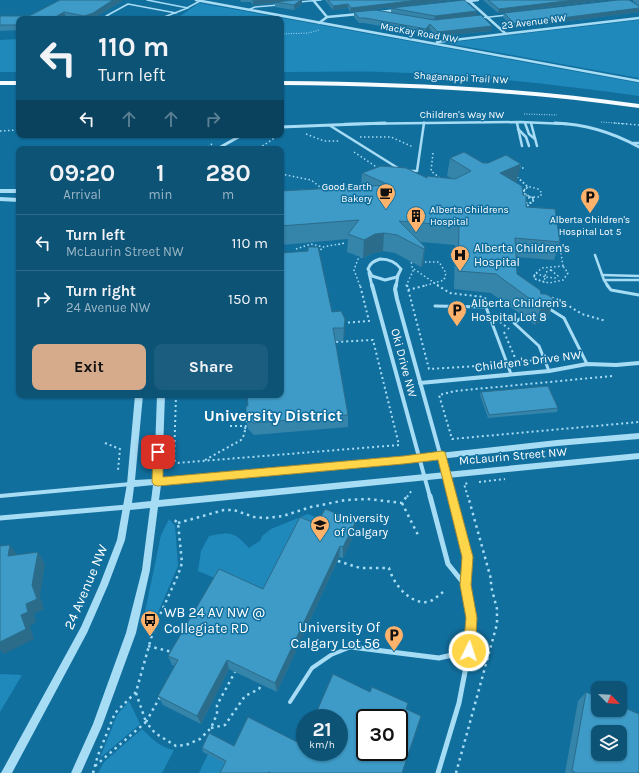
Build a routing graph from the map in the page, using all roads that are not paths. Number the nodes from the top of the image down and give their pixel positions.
1 (147, 0) edge
2 (196, 0) edge
3 (314, 0) edge
4 (321, 0) edge
5 (469, 0) edge
6 (478, 0) edge
7 (200, 1) edge
8 (456, 2) edge
9 (292, 3) edge
10 (285, 4) edge
11 (188, 8) junction
12 (398, 9) edge
13 (248, 10) junction
14 (376, 12) joint
15 (176, 13) junction
16 (362, 14) edge
17 (389, 14) edge
18 (509, 15) edge
19 (106, 16) edge
20 (168, 16) edge
21 (281, 16) edge
22 (284, 17) edge
23 (327, 17) junction
24 (488, 18) junction
25 (639, 18) edge
26 (477, 19) edge
27 (319, 23) junction
28 (506, 34) junction
29 (432, 43) junction
30 (0, 77) edge
31 (16, 77) edge
32 (284, 77) edge
33 (366, 77) dead end
34 (444, 80) dead end
35 (639, 80) edge
36 (0, 82) edge
37 (16, 83) edge
38 (284, 83) edge
39 (639, 100) edge
40 (639, 107) edge
41 (424, 122) junction
42 (517, 123) junction
43 (525, 123) junction
44 (531, 123) junction
45 (327, 124) junction
46 (284, 127) edge
47 (518, 129) junction
48 (237, 138) edge
49 (535, 138) junction
50 (633, 143) junction
51 (639, 143) edge
52 (222, 146) edge
53 (522, 146) dead end
54 (529, 146) dead end
55 (537, 146) dead end
56 (639, 147) edge
57 (0, 191) edge
58 (16, 192) edge
59 (0, 199) edge
60 (16, 200) edge
61 (595, 255) dead end
62 (369, 273) junction
63 (398, 275) junction
64 (602, 275) junction
65 (639, 276) edge
66 (604, 280) junction
67 (639, 280) edge
68 (639, 295) edge
69 (435, 306) dead end
70 (544, 306) edge
71 (521, 318) dead end
72 (639, 362) edge
73 (587, 364) junction
74 (549, 371) junction
75 (511, 374) junction
76 (420, 382) junction
77 (139, 398) edge
78 (161, 398) edge
79 (639, 436) edge
80 (442, 455) junction
81 (639, 456) edge
82 (421, 458) junction
83 (446, 474) junction
84 (425, 476) junction
85 (158, 482) junction
86 (131, 484) junction
87 (0, 496) edge
88 (154, 503) junction
89 (127, 506) junction
90 (0, 518) edge
91 (465, 585) junction
92 (350, 647) joint
93 (469, 651) junction
94 (290, 702) dead end
95 (6, 773) edge
96 (76, 773) edge
97 (438, 773) edge

1 - 11 lane
2 - 7 street, MacKay Road NW
3 - 4 lane
3 - 9 lane
3 - 23 street
5 - 6 street
5 - 8 street
5 - 24 street
7 - 11 lane
7 - 13 street, MacKay Road NW
10 - 13 lane
11 - 15 lane
12 - 14 street
13 - 21 street, MacKay Road NW
14 - 17 lane
15 - 19 lane
15 - 20 lane
16 - 23 street
18 - 24 lane
22 - 27 street, MacKay Road NW
23 - 27 street
24 - 26 lane
24 - 28 street
25 - 28 street, 23 Avenue NW
27 - 29 street, MacKay Road NW
28 - 29 street, 23 Avenue NW
29 - 35 street, MacKay Road NW
30 - 31 main road
32 - 33 main road
34 - 39 main road, Shaganappi Trail NW
36 - 37 main road
38 - 40 main road, Shaganappi Trail NW
41 - 42 street, Children's Way NW
41 - 45 street, Children's Way NW
41 - 45 lane
42 - 43 street, Children's Way NW
42 - 47 lane
43 - 44 street, Children's Way NW
43 - 49 lane
44 - 49 lane
44 - 50 street, Children's Way NW
45 - 46 street, Children's Way NW
47 - 53 lane
47 - 54 lane
48 - 52 street
49 - 55 lane
50 - 51 lane
50 - 56 street, Children's Way NW
57 - 58 street
59 - 60 street
61 - 64 lane
62 - 63 street
62 - 63 street
62 - 82 street, Oki Drive NW
63 - 76 street, Oki Drive NW
64 - 65 lane
64 - 66 lane
66 - 67 lane
66 - 68 lane
69 - 75 lane
70 - 73 lane
71 - 74 lane
72 - 73 street, Children's Drive NW
73 - 74 street, Children's Drive NW
74 - 75 street, Children's Drive NW
75 - 76 street, Children's Drive NW
76 - 80 street, Oki Drive NW
77 - 86 street, 24 Avenue NW
78 - 85 street
79 - 80 street, McLaurin Street NW
80 - 82 street, McLaurin Street NW
80 - 83 street, Oki Drive NW
81 - 83 street, McLaurin Street NW
82 - 84 street, Oki Drive NW
82 - 85 street, McLaurin Street NW
83 - 84 street, McLaurin Street NW
83 - 91 street, Oki Drive NW
84 - 88 street, McLaurin Street NW
84 - 91 street, Oki Drive NW
85 - 86 street, McLaurin Street NW
85 - 88 street
86 - 87 street
86 - 89 street, 24 Avenue NW
88 - 89 street, McLaurin Street NW
88 - 96 street
89 - 90 street
89 - 95 street, 24 Avenue NW
91 - 93 street
92 - 93 street
92 - 94 lane
93 - 97 street

